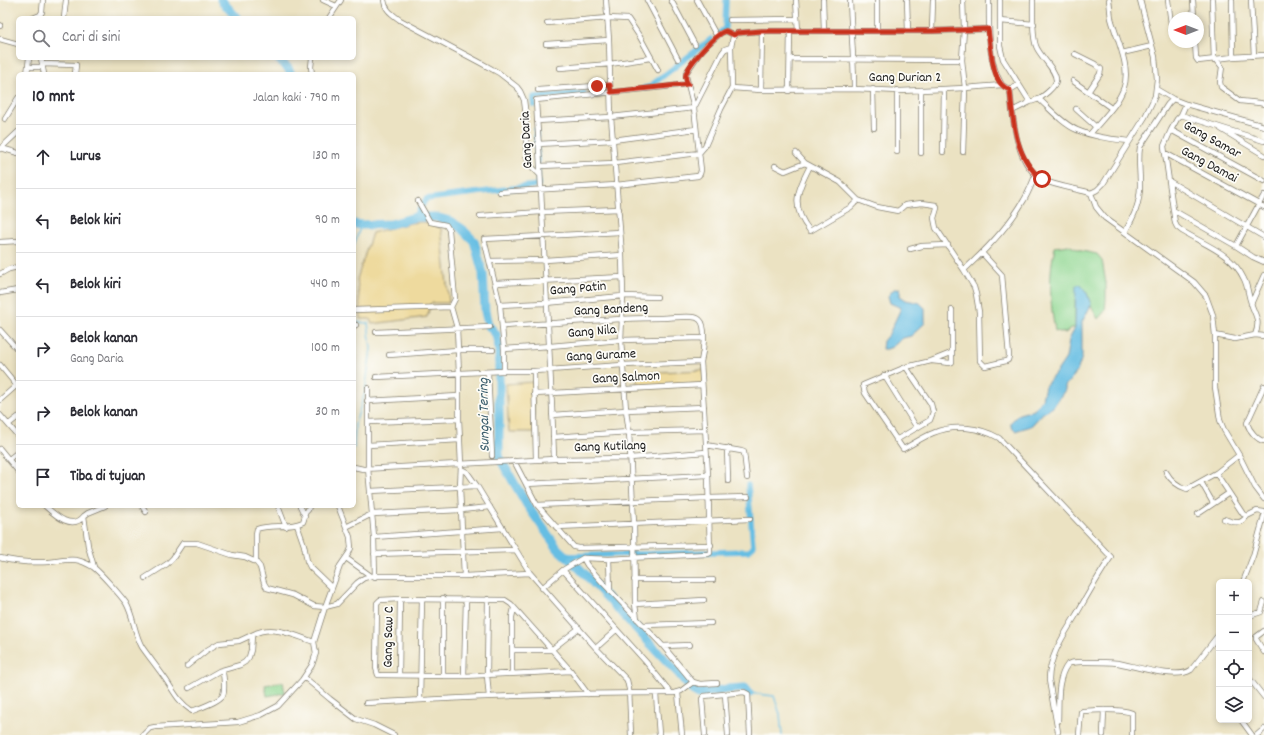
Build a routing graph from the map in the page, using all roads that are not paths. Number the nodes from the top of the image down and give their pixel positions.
1 (43, 0) edge
2 (66, 0) edge
3 (323, 0) edge
4 (341, 0) edge
5 (384, 0) edge
6 (606, 0) edge
7 (647, 0) edge
8 (671, 0) edge
9 (697, 0) edge
10 (796, 0) edge
11 (823, 0) edge
12 (850, 0) edge
13 (877, 0) edge
14 (907, 0) edge
15 (933, 0) edge
16 (963, 0) edge
17 (989, 0) edge
18 (1000, 0) edge
19 (1033, 0) edge
20 (1109, 0) edge
21 (1140, 0) edge
22 (1168, 0) edge
23 (1193, 0) edge
24 (1212, 0) edge
25 (1232, 0) edge
26 (1251, 0) edge
27 (336, 6) junction
28 (1170, 12) edge
29 (1194, 12) edge
30 (38, 16) edge
31 (64, 16) edge
32 (330, 16) edge
33 (608, 18) junction
34 (730, 20) dead end
35 (797, 20) junction
36 (1000, 21) junction
37 (547, 23) dead end
38 (1034, 24) junction
39 (988, 29) junction
40 (964, 30) junction
41 (762, 31) junction
42 (790, 31) junction
43 (798, 31) junction
44 (824, 31) junction
45 (878, 31) junction
46 (908, 31) junction
47 (932, 31) junction
48 (851, 32) junction
49 (714, 33) dead end
50 (734, 35) junction
51 (0, 39) edge
52 (609, 40) junction
53 (16, 43) edge
54 (546, 44) dead end
55 (695, 45) dead end
56 (1152, 46) junction
57 (731, 47) junction
58 (1196, 48) edge
59 (1122, 53) junction
60 (1075, 54) dead end
61 (1264, 55) edge
62 (1254, 56) junction
63 (1233, 57) junction
64 (651, 58) junction
65 (678, 59) dead end
66 (790, 59) junction
67 (854, 59) junction
68 (1215, 59) junction
69 (29, 60) edge
70 (41, 60) edge
71 (312, 60) edge
72 (962, 60) junction
73 (610, 64) junction
74 (42, 65) junction
75 (28, 67) junction
76 (560, 68) dead end
77 (658, 70) dead end
78 (27, 72) edge
79 (44, 72) edge
80 (75, 72) edge
81 (312, 72) edge
82 (1073, 80) dead end
83 (688, 84) junction
84 (1002, 85) junction
85 (1018, 85) junction
86 (732, 88) junction
87 (965, 88) junction
88 (611, 89) junction
89 (854, 89) junction
90 (944, 89) junction
91 (1156, 89) junction
92 (538, 90) dead end
93 (760, 90) junction
94 (789, 90) junction
95 (873, 90) junction
96 (897, 90) junction
97 (921, 90) junction
98 (1010, 90) junction
99 (1088, 92) junction
100 (1039, 99) junction
101 (1173, 99) junction
102 (16, 101) edge
103 (1030, 102) junction
104 (1186, 104) junction
105 (1264, 104) edge
106 (694, 108) junction
107 (1111, 108) junction
108 (1076, 109) dead end
109 (1012, 111) junction
110 (1181, 115) junction
111 (611, 117) junction
112 (5, 119) dead end
113 (536, 121) junction
114 (1214, 125) junction
115 (1264, 126) edge
116 (1096, 127) junction
117 (874, 128) dead end
118 (696, 129) junction
119 (1171, 130) junction
120 (16, 134) edge
121 (1090, 134) junction
122 (613, 140) junction
123 (1129, 141) junction
124 (1264, 141) edge
125 (538, 144) junction
126 (0, 149) edge
127 (897, 152) dead end
128 (943, 152) dead end
129 (964, 152) dead end
130 (16, 153) edge
131 (699, 153) junction
132 (796, 153) dead end
133 (921, 153) dead end
134 (1164, 153) junction
135 (1264, 155) edge
136 (615, 163) junction
137 (805, 163) junction
138 (540, 166) junction
139 (775, 166) dead end
140 (810, 166) junction
141 (539, 174) junction
142 (1036, 174) junction
143 (1169, 181) junction
144 (1264, 181) edge
145 (616, 185) junction
146 (540, 190) junction
147 (500, 192) dead end
148 (1091, 193) junction
149 (1264, 195) edge
150 (858, 200) junction
151 (418, 201) dead end
152 (1259, 204) junction
153 (1264, 207) edge
154 (619, 210) junction
155 (1173, 210) junction
156 (542, 212) junction
157 (480, 216) dead end
158 (1247, 227) junction
159 (620, 232) junction
160 (1125, 232) junction
161 (543, 236) junction
162 (1264, 237) edge
163 (16, 241) edge
164 (0, 242) edge
165 (948, 245) junction
166 (1236, 246) junction
167 (910, 250) dead end
168 (982, 253) junction
169 (622, 255) junction
170 (544, 260) junction
171 (490, 261) junction
172 (1264, 262) edge
173 (16, 267) edge
174 (964, 270) junction
175 (0, 274) edge
176 (1264, 275) edge
177 (623, 277) junction
178 (546, 281) junction
179 (496, 283) junction
180 (16, 290) edge
181 (0, 293) edge
182 (622, 296) junction
183 (657, 297) dead end
184 (546, 303) junction
185 (1251, 304) junction
186 (500, 305) junction
187 (451, 307) junction
188 (356, 310) edge
189 (952, 310) dead end
190 (622, 319) junction
191 (548, 324) junction
192 (502, 326) junction
193 (490, 327) dead end
194 (457, 328) junction
195 (0, 330) edge
196 (376, 332) dead end
197 (1215, 335) junction
198 (1255, 335) junction
199 (1264, 336) edge
200 (703, 338) junction
201 (621, 340) junction
202 (550, 346) junction
203 (16, 348) edge
204 (504, 349) junction
205 (458, 350) junction
206 (493, 350) dead end
207 (951, 353) junction
208 (389, 354) dead end
209 (931, 361) junction
210 (701, 362) junction
211 (0, 365) edge
212 (623, 365) junction
213 (906, 367) junction
214 (550, 370) junction
215 (2, 371) edge
216 (503, 371) junction
217 (491, 372) junction
218 (534, 372) junction
219 (460, 374) junction
220 (884, 376) junction
221 (376, 377) dead end
222 (16, 385) edge
223 (702, 385) junction
224 (16, 387) edge
225 (368, 388) dead end
226 (624, 389) junction
227 (1263, 389) edge
228 (551, 393) junction
229 (534, 394) junction
230 (459, 396) junction
231 (0, 400) edge
232 (367, 401) junction
233 (704, 407) junction
234 (626, 410) junction
235 (0, 415) edge
236 (552, 415) junction
237 (16, 419) edge
238 (459, 419) junction
239 (368, 422) junction
240 (9, 424) junction
241 (917, 428) junction
242 (705, 430) junction
243 (629, 432) junction
244 (16, 433) edge
245 (553, 437) junction
246 (460, 440) junction
247 (896, 440) junction
248 (1264, 441) edge
249 (368, 445) junction
250 (706, 445) junction
251 (727, 448) junction
252 (0, 450) edge
253 (706, 452) junction
254 (16, 454) edge
255 (1239, 455) junction
256 (492, 456) dead end
257 (630, 458) junction
258 (9, 459) junction
259 (554, 459) junction
260 (536, 460) junction
261 (512, 462) junction
262 (356, 467) edge
263 (461, 467) junction
264 (16, 468) edge
265 (368, 468) junction
266 (1166, 472) dead end
267 (1216, 473) junction
268 (708, 475) junction
269 (747, 478) dead end
270 (631, 479) junction
271 (728, 481) dead end
272 (1201, 482) junction
273 (526, 484) junction
274 (477, 486) junction
275 (460, 487) junction
276 (370, 491) junction
277 (1229, 493) junction
278 (748, 497) dead end
279 (709, 498) junction
280 (1264, 499) edge
281 (632, 501) junction
282 (1213, 503) junction
283 (537, 505) junction
284 (490, 506) junction
285 (49, 508) edge
286 (100, 508) edge
287 (143, 508) edge
288 (279, 508) edge
289 (301, 508) edge
290 (308, 508) edge
291 (339, 508) edge
292 (461, 510) junction
293 (146, 512) dead end
294 (1264, 512) edge
295 (304, 514) junction
296 (372, 514) junction
297 (1198, 514) dead end
298 (84, 516) junction
299 (1247, 516) junction
300 (1264, 516) edge
301 (750, 518) dead end
302 (710, 519) junction
303 (1224, 519) dead end
304 (634, 523) junction
305 (297, 525) junction
306 (286, 526) junction
307 (346, 527) junction
308 (556, 527) junction
309 (503, 528) junction
310 (463, 531) junction
311 (374, 537) junction
312 (711, 546) junction
313 (633, 547) junction
314 (516, 550) junction
315 (463, 552) junction
316 (374, 554) junction
317 (634, 557) junction
318 (0, 558) edge
319 (346, 558) junction
320 (582, 559) junction
321 (609, 559) junction
322 (256, 562) junction
323 (94, 567) junction
324 (563, 570) junction
325 (530, 573) junction
326 (373, 576) junction
327 (464, 576) junction
328 (145, 578) dead end
329 (1244, 579) edge
330 (634, 580) junction
331 (713, 580) dead end
332 (332, 588) junction
333 (542, 588) junction
334 (610, 591) junction
335 (443, 598) junction
336 (400, 599) junction
337 (422, 599) junction
338 (466, 599) junction
339 (488, 599) junction
340 (704, 600) dead end
341 (1264, 602) edge
342 (635, 604) junction
343 (325, 607) junction
344 (514, 608) junction
345 (1262, 611) edge
346 (1252, 615) edge
347 (637, 619) junction
348 (711, 623) dead end
349 (643, 625) junction
350 (579, 628) junction
351 (616, 630) junction
352 (1264, 631) edge
353 (252, 635) junction
354 (1216, 638) edge
355 (314, 642) junction
356 (690, 645) dead end
357 (663, 646) junction
358 (596, 648) junction
359 (512, 650) junction
360 (551, 650) junction
361 (1264, 652) edge
362 (187, 666) dead end
363 (222, 670) junction
364 (571, 671) junction
365 (512, 674) junction
366 (399, 675) junction
367 (420, 675) junction
368 (487, 675) junction
369 (443, 676) junction
370 (464, 676) junction
371 (304, 677) junction
372 (692, 682) junction
373 (1252, 682) edge
374 (717, 683) dead end
375 (189, 688) dead end
376 (680, 692) junction
377 (629, 693) junction
378 (671, 693) junction
379 (588, 694) junction
380 (656, 694) junction
381 (725, 694) junction
382 (488, 697) junction
383 (1264, 697) edge
384 (420, 700) junction
385 (366, 703) dead end
386 (1104, 710) junction
387 (1243, 723) edge
388 (1264, 729) edge
389 (1058, 733) edge
390 (143, 735) edge
391 (394, 735) edge
392 (630, 735) edge
393 (659, 735) edge
394 (682, 735) edge
395 (705, 735) edge
396 (728, 735) edge
397 (750, 735) edge
398 (1079, 735) edge
399 (1103, 735) edge
400 (1132, 735) edge
401 (1252, 735) edge
402 (1257, 735) edge

1 - 30 street
2 - 31 street
3 - 27 street
4 - 27 street
5 - 141 street
6 - 33 street
7 - 65 street
8 - 55 street
9 - 49 street
10 - 35 street
11 - 44 street
12 - 48 street
13 - 45 street
14 - 46 street
15 - 47 street
16 - 40 street
17 - 39 street
18 - 36 street
19 - 38 street
20 - 59 street
21 - 56 street
22 - 28 street
23 - 29 street
24 - 68 street
25 - 63 street
26 - 62 street
27 - 32 street
33 - 37 street
33 - 52 street
33 - 64 street
34 - 35 street
35 - 43 street
36 - 38 street
36 - 85 street
38 - 100 street
39 - 40 street
39 - 84 street
40 - 47 street
40 - 72 street
41 - 42 street
41 - 50 street
41 - 93 street
42 - 43 street
42 - 66 street
43 - 44 street
44 - 48 street
45 - 46 street
45 - 48 street
46 - 47 street
48 - 67 street
50 - 57 street
50 - 83 street
51 - 53 street
52 - 54 street
52 - 73 street
56 - 59 street
56 - 91 street
57 - 86 street
57 - 106 street
58 - 68 street
59 - 107 street
60 - 99 street
61 - 62 street
62 - 63 street
63 - 68 street
64 - 73 street
64 - 77 street
66 - 67 street
66 - 94 street
67 - 72 street
67 - 89 street
68 - 105 street
69 - 75 street
70 - 74 street
71 - 81 street
72 - 87 street
73 - 76 street
73 - 88 street
74 - 75 street
74 - 79 street
74 - 80 street
75 - 78 street
82 - 99 street
83 - 88 street, Gang Daria
83 - 106 street
84 - 87 street, Gang Durian 2
84 - 98 street
85 - 98 street
85 - 103 street
86 - 93 street, Gang Durian 2
86 - 131 street
87 - 90 street, Gang Durian 2
87 - 129 street
88 - 92 street
88 - 111 street
88 - 113 street, Gang Daria
89 - 94 street, Gang Durian 2
89 - 95 street, Gang Durian 2
90 - 97 street, Gang Durian 2
90 - 128 street
91 - 101 street
91 - 123 street
93 - 94 street, Gang Durian 2
95 - 96 street, Gang Durian 2
95 - 117 street
96 - 97 street, Gang Durian 2
96 - 127 street
97 - 133 street
98 - 109 street
99 - 107 street
100 - 103 street
100 - 121 street
101 - 104 street
101 - 160 street
102 - 112 street
103 - 109 street
104 - 110 street
104 - 115 street
106 - 111 street
106 - 118 street
107 - 116 street
108 - 116 street
109 - 142 street
110 - 114 street
110 - 119 street
111 - 113 street
111 - 122 street
113 - 125 street, Gang Daria
114 - 124 street
114 - 135 street
116 - 121 street
118 - 122 street
118 - 131 street
119 - 134 street
119 - 144 street, Gang Samar
120 - 126 street
121 - 123 street
122 - 125 street
122 - 136 street
123 - 148 street
125 - 138 street, Gang Daria
126 - 130 street
131 - 136 street
131 - 145 street
132 - 137 street
134 - 143 street
134 - 152 street, Gang Damai
136 - 138 street
136 - 145 street
137 - 139 street
137 - 140 street
138 - 141 street, Gang Daria
140 - 150 street
140 - 150 street
141 - 146 street, Gang Daria
142 - 148 street
142 - 168 street
143 - 155 street
143 - 158 street
145 - 146 street
145 - 154 street
146 - 147 street
146 - 156 street, Gang Daria
148 - 160 street
149 - 152 street
150 - 165 street
151 - 187 street
152 - 153 street, Gang Damai
152 - 158 street
154 - 156 street
154 - 159 street
155 - 166 street
155 - 185 street
156 - 157 street
156 - 161 street, Gang Daria
158 - 162 street
158 - 166 street
159 - 161 street
159 - 169 street
160 - 197 street
161 - 170 street, Gang Daria
161 - 171 street
163 - 164 street
165 - 167 street
165 - 174 street
166 - 172 street
168 - 174 street
168 - 174 street
169 - 170 street
169 - 177 street
170 - 171 street
170 - 178 street, Gang Daria
171 - 179 street
173 - 175 street
176 - 185 street
177 - 178 street
177 - 182 street
178 - 179 street
178 - 184 street, Gang Daria
179 - 186 street
180 - 181 street
182 - 183 street, Gang Patin
182 - 184 street, Gang Patin
182 - 190 street
184 - 186 street, Gang Patin
184 - 191 street, Gang Daria
185 - 198 street
186 - 192 street
187 - 188 street
187 - 194 street
189 - 207 street
190 - 191 street, Gang Bandeng
190 - 200 street, Gang Bandeng
190 - 201 street
191 - 192 street, Gang Bandeng
191 - 202 street, Gang Daria
192 - 204 street
193 - 194 street
194 - 196 street
194 - 205 street
195 - 203 street
197 - 198 street
197 - 255 street
198 - 199 street
200 - 201 street, Gang Nila
200 - 210 street
201 - 202 street, Gang Nila
201 - 212 street
202 - 204 street, Gang Nila
202 - 214 street, Gang Daria
204 - 216 street
205 - 206 street
205 - 208 street
205 - 219 street
207 - 209 street
207 - 209 street
209 - 213 street
210 - 212 street, Gang Gurame
210 - 223 street
211 - 215 street
212 - 214 street, Gang Gurame
212 - 226 street
213 - 220 street
213 - 241 street
214 - 218 street, Gang Gurame
214 - 228 street, Gang Daria
215 - 222 street
216 - 217 street, Gang Gurame
216 - 218 street, Gang Gurame
217 - 219 street, Gang Gurame
217 - 256 street
218 - 229 street
219 - 221 street, Gang Gurame
219 - 230 street
220 - 241 street
220 - 247 street
223 - 226 street, Gang Salmon
223 - 233 street
224 - 231 street
225 - 232 street
226 - 228 street, Gang Salmon
226 - 234 street
227 - 248 street
228 - 229 street, Gang Salmon
228 - 236 street, Gang Daria
229 - 260 street
230 - 232 street
230 - 238 street
232 - 239 street
233 - 234 street
233 - 242 street
234 - 236 street
234 - 243 street
235 - 240 street
236 - 245 street, Gang Daria
237 - 240 street
238 - 239 street
238 - 246 street
239 - 249 street
240 - 244 street
241 - 247 street
242 - 243 street
242 - 250 street
243 - 245 street
243 - 257 street
245 - 259 street, Gang Daria
246 - 249 street
246 - 263 street
247 - 389 street
249 - 265 street
250 - 251 street
250 - 253 street
251 - 269 street
251 - 271 street
252 - 258 street
253 - 257 street, Gang Kutilang
253 - 268 street
254 - 258 street
255 - 267 street
255 - 280 street
257 - 259 street, Gang Kutilang
257 - 270 street
258 - 264 street
259 - 260 street, Gang Kutilang
260 - 261 street, Gang Kutilang
261 - 263 street, Gang Kutilang
261 - 273 street
262 - 265 street, Gang Kutilang
263 - 265 street, Gang Kutilang
263 - 274 street
263 - 275 street
265 - 276 street
266 - 272 street
267 - 272 street
267 - 277 street
268 - 270 street
268 - 279 street
270 - 273 street
270 - 281 street
272 - 282 street
273 - 283 street
274 - 275 street
274 - 284 street
275 - 276 street
275 - 292 street
276 - 296 street
277 - 282 street
277 - 299 street
278 - 279 street
279 - 281 street
279 - 302 street
281 - 283 street
281 - 304 street
282 - 297 street
283 - 308 street
284 - 292 street
284 - 309 street
285 - 298 street
286 - 298 street
287 - 293 street
288 - 306 street
289 - 295 street
290 - 295 street
291 - 307 street
292 - 296 street
292 - 310 street
294 - 299 street
295 - 305 street
296 - 307 street
296 - 311 street
298 - 323 street
299 - 303 street
300 - 329 street
301 - 302 street
302 - 304 street
302 - 312 street
304 - 308 street
304 - 313 street
305 - 306 street
305 - 332 street
306 - 322 street
307 - 319 street
308 - 313 street
309 - 310 street
309 - 314 street
310 - 311 street
310 - 315 street
311 - 316 street
312 - 313 street
312 - 317 street
313 - 317 street
314 - 315 street
314 - 325 street
315 - 316 street
315 - 327 street
316 - 326 street
317 - 321 street
317 - 330 street
318 - 323 street
319 - 326 street
319 - 332 street
320 - 321 street
320 - 324 street
320 - 334 street
321 - 334 street
322 - 328 street
322 - 343 street
323 - 363 street
324 - 333 street
324 - 351 street
325 - 327 street
325 - 333 street
326 - 327 street
326 - 343 street
330 - 331 street
330 - 342 street
332 - 343 street
333 - 350 street
334 - 347 street
335 - 337 street
335 - 338 street
335 - 369 street
336 - 337 street
336 - 366 street, Gang Saw C
336 - 366 street
337 - 367 street
338 - 339 street
338 - 370 street
339 - 344 street
339 - 368 street
340 - 342 street
341 - 345 street
342 - 347 street
343 - 355 street
344 - 359 street
344 - 360 street
345 - 346 street
347 - 349 street
348 - 349 street
349 - 357 street
350 - 358 street
350 - 360 street
351 - 358 street
351 - 378 street
352 - 361 street
353 - 355 street
353 - 362 street
353 - 363 street
354 - 389 street
355 - 371 street
356 - 357 street
357 - 372 street
358 - 377 street
359 - 360 street
359 - 365 street
360 - 364 street
363 - 375 street
364 - 365 street
364 - 379 street
365 - 368 street
366 - 367 street
367 - 369 street
367 - 384 street
368 - 370 street
368 - 382 street
369 - 370 street
371 - 390 street
371 - 391 street
372 - 374 street
372 - 376 street
373 - 383 street
376 - 378 street
376 - 394 street
377 - 379 street
377 - 380 street
377 - 392 street
378 - 380 street
379 - 382 street
380 - 393 street
381 - 395 street
381 - 396 street
381 - 397 street
382 - 384 street
384 - 385 street
386 - 398 street
386 - 399 street
386 - 400 street
387 - 401 street
388 - 402 street

